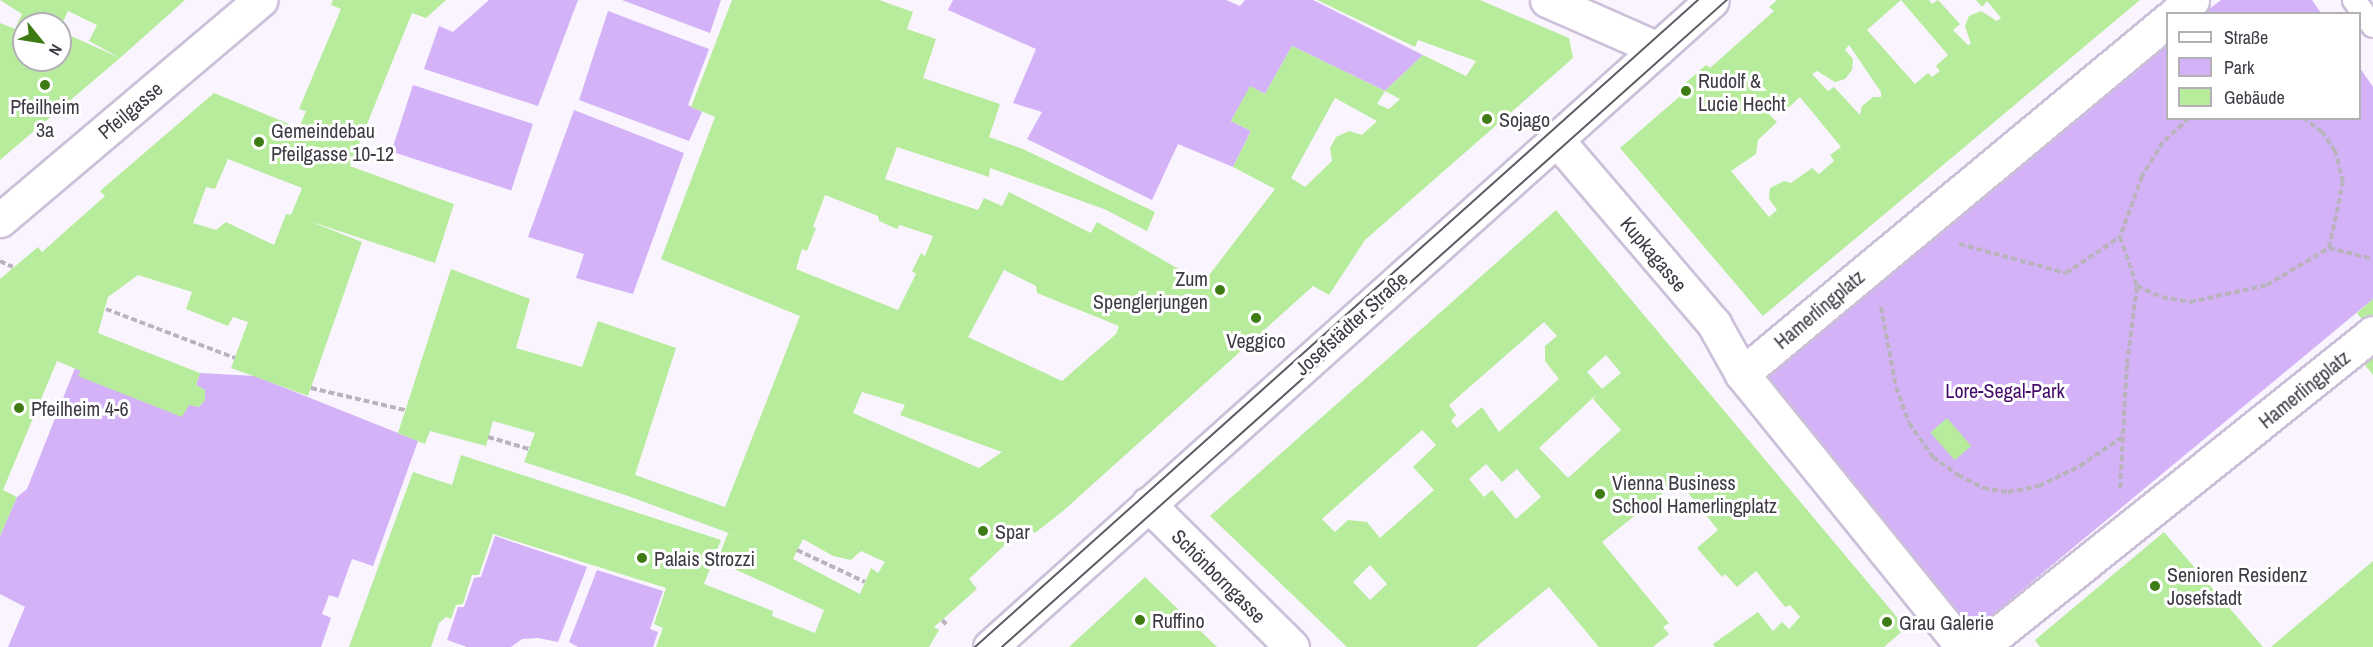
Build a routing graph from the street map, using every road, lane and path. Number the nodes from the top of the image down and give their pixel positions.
1 (260, 0) edge
2 (1547, 0) edge
3 (1712, 0) edge
4 (2192, 0) edge
5 (2354, 0) edge
6 (2177, 12) edge
7 (2166, 22) edge
8 (2373, 26) edge
9 (1658, 49) junction
10 (2187, 120) edge
11 (2307, 120) edge
12 (1557, 140) junction
13 (0, 220) edge
14 (2120, 237) junction
15 (1955, 243) dead end
16 (2329, 248) junction
17 (2373, 259) edge
18 (0, 261) edge
19 (13, 267) dead end
20 (2138, 286) junction
21 (1883, 299) dead end
22 (106, 309) dead end
23 (2373, 333) edge
24 (236, 358) dead end
25 (1742, 374) junction
26 (311, 388) dead end
27 (405, 410) dead end
28 (488, 437) dead end
29 (2122, 437) junction
30 (529, 450) dead end
31 (1148, 504) junction
32 (2119, 536) junction
33 (797, 550) dead end
34 (865, 582) dead end
35 (990, 647) edge
36 (1292, 647) edge
37 (1963, 647) edge
38 (1981, 647) edge

1 - 13 street, Pfeilgasse
2 - 9 street
3 - 9 street, Josefstädter Straße
4 - 6 street
5 - 8 lane
7 - 25 street, Hamerlingplatz
9 - 12 street, Josefstädter Straße
10 - 14 path
11 - 16 path
12 - 25 street, Kupkagasse
12 - 31 street, Josefstädter Straße
14 - 15 path
14 - 20 path
16 - 17 path
16 - 20 path
18 - 19 path
20 - 29 path
21 - 29 path
22 - 24 path
23 - 32 street, Hamerlingplatz
25 - 37 street
26 - 27 path
28 - 30 path
29 - 32 path
31 - 35 street, Josefstädter Straße
31 - 36 street, Schönborngasse
32 - 38 street, Hamerlingplatz
33 - 34 path

